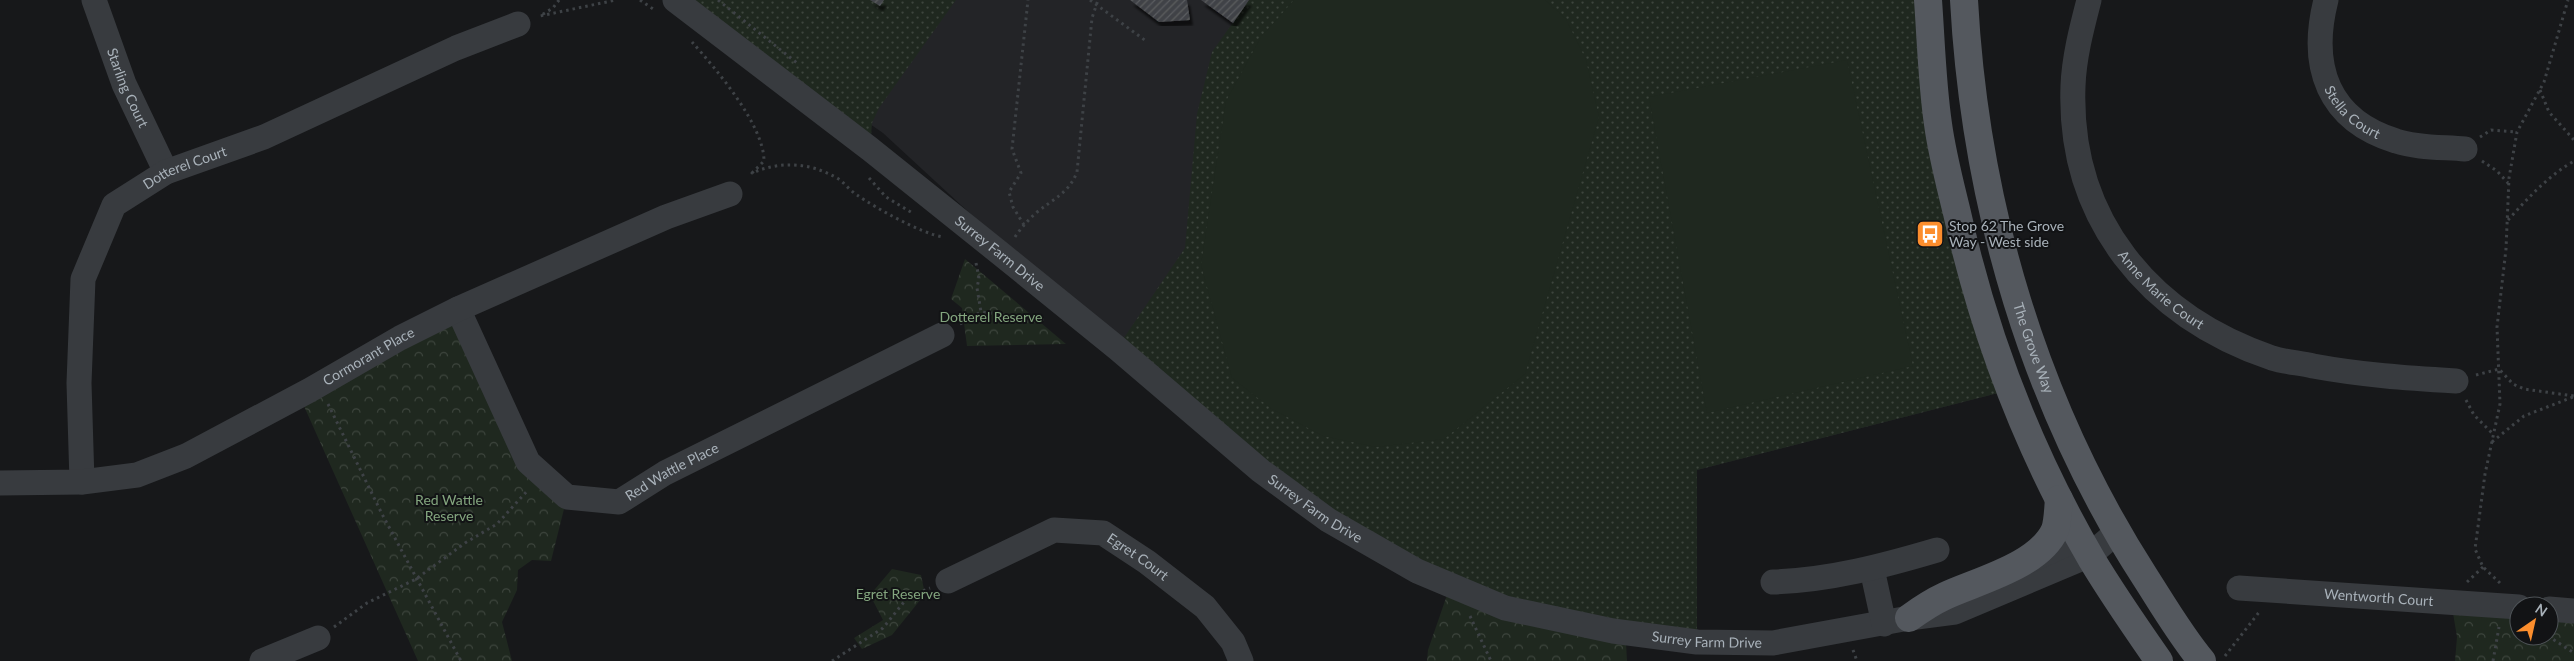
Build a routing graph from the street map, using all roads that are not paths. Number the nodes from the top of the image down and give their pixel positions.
1 (94, 0) edge
2 (675, 0) edge
3 (1928, 0) edge
4 (1964, 0) edge
5 (2089, 0) edge
6 (2326, 0) edge
7 (518, 24) dead end
8 (2465, 149) dead end
9 (166, 172) junction
10 (730, 194) dead end
11 (458, 309) junction
12 (942, 335) dead end
13 (2456, 381) road end
14 (82, 482) junction
15 (0, 483) edge
16 (2059, 499) junction
17 (2117, 532) junction
18 (2085, 547) junction
19 (1937, 550) dead end
20 (2016, 567) junction
21 (1872, 570) junction
22 (948, 581) road end
23 (1773, 582) dead end
24 (2239, 588) dead end
25 (2507, 599) edge
26 (2559, 610) edge
27 (2574, 611) edge
28 (1896, 621) junction
29 (318, 638) road end
30 (1774, 652) edge
31 (2214, 659) edge
32 (262, 661) edge
33 (1241, 661) edge
34 (2159, 661) edge

1 - 9 street, Starling Court
2 - 30 street, Surrey Farm Drive
3 - 16 main road
4 - 17 main road, The Grove Way
5 - 13 street, Anne Marie Court
6 - 8 street, Stella Court
7 - 9 street, Dotterel Court
9 - 14 street, Dotterel Court
10 - 11 street, Cormorant Place
11 - 12 street, Red Wattle Place
11 - 14 street, Cormorant Place
14 - 15 street, Cormorant Place
16 - 18 main road
16 - 20 main road
17 - 18 main road
17 - 31 main road, The Grove Way
18 - 20 street
18 - 28 street, Surrey Farm Drive
18 - 34 main road
19 - 21 street
20 - 28 main road
21 - 23 street
21 - 28 street
22 - 33 street, Egret Court
24 - 25 street, Wentworth Court
26 - 27 street
28 - 30 street, Surrey Farm Drive
29 - 32 street

